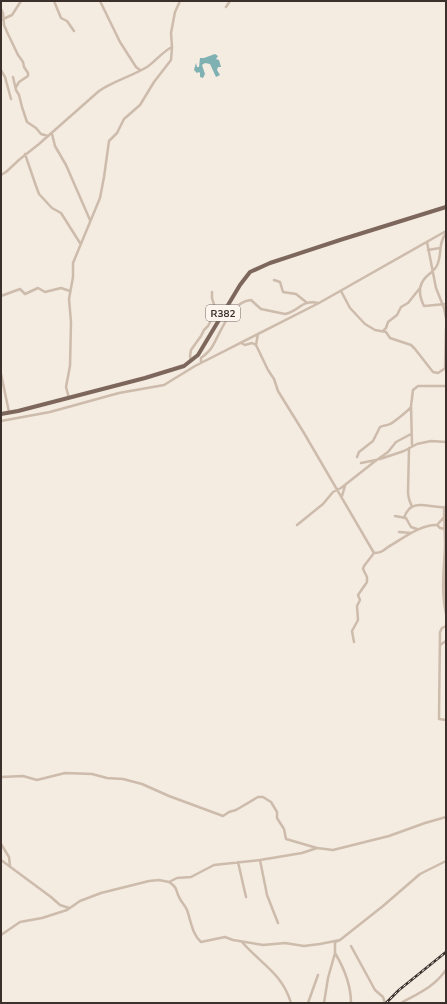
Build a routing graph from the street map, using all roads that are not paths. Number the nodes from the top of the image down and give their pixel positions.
1 (21, 1) edge
2 (54, 1) edge
3 (100, 1) edge
4 (180, 1) edge
5 (230, 1) edge
6 (226, 7) dead end
7 (1, 9) edge
8 (2, 19) edge
9 (74, 31) dead end
10 (172, 47) junction
11 (1, 70) edge
12 (140, 70) junction
13 (13, 77) dead end
14 (16, 87) junction
15 (11, 99) dead end
16 (52, 133) junction
17 (48, 136) junction
18 (25, 154) junction
19 (1, 174) edge
20 (446, 207) edge
21 (90, 220) junction
22 (446, 232) edge
23 (427, 242) junction
24 (80, 244) junction
25 (440, 248) junction
26 (428, 250) junction
27 (434, 271) junction
28 (274, 280) dead end
29 (420, 288) junction
30 (70, 291) junction
31 (341, 291) junction
32 (212, 292) dead end
33 (1, 296) edge
34 (306, 302) junction
35 (319, 303) junction
36 (445, 304) edge
37 (446, 318) edge
38 (446, 328) edge
39 (382, 331) junction
40 (259, 334) junction
41 (241, 343) junction
42 (256, 345) junction
43 (191, 361) junction
44 (201, 363) junction
45 (446, 370) edge
46 (1, 374) edge
47 (446, 386) edge
48 (70, 398) junction
49 (411, 406) junction
50 (10, 413) junction
51 (1, 414) edge
52 (1, 421) edge
53 (411, 434) junction
54 (446, 442) edge
55 (410, 447) junction
56 (391, 450) junction
57 (400, 453) junction
58 (357, 457) dead end
59 (377, 460) junction
60 (361, 463) dead end
61 (345, 485) junction
62 (337, 490) junction
63 (342, 497) junction
64 (445, 506) edge
65 (412, 507) junction
66 (395, 516) dead end
67 (445, 516) junction
68 (404, 518) junction
69 (297, 525) dead end
70 (437, 525) junction
71 (445, 528) edge
72 (417, 530) junction
73 (399, 532) dead end
74 (411, 533) junction
75 (374, 553) junction
76 (445, 554) edge
77 (444, 564) junction
78 (446, 584) edge
79 (446, 596) edge
80 (446, 614) edge
81 (446, 626) edge
82 (446, 641) edge
83 (354, 642) dead end
84 (440, 645) junction
85 (446, 720) edge
86 (1, 777) edge
87 (446, 817) edge
88 (1, 844) edge
89 (317, 848) junction
90 (1, 860) edge
91 (260, 860) junction
92 (446, 861) edge
93 (238, 862) junction
94 (10, 866) junction
95 (169, 882) junction
96 (246, 897) dead end
97 (70, 908) junction
98 (278, 923) dead end
99 (1, 935) edge
100 (340, 940) junction
101 (242, 941) junction
102 (351, 946) dead end
103 (335, 953) junction
104 (446, 970) edge
105 (318, 975) dead end
106 (291, 1003) edge
107 (308, 1003) edge
108 (324, 1003) edge
109 (351, 1003) edge
110 (385, 1003) edge
111 (401, 1003) edge

1 - 8 street
2 - 9 street
3 - 12 street
4 - 10 street
5 - 6 street
7 - 8 street
8 - 14 street
10 - 12 street
10 - 21 street
11 - 15 street
12 - 16 street
13 - 14 street
14 - 17 street
16 - 17 street
16 - 21 street
17 - 18 street
18 - 19 street
18 - 24 street
20 - 43 main road, R382
21 - 24 street
22 - 23 street
22 - 25 street
23 - 26 street
23 - 31 street
24 - 30 street
25 - 26 street
25 - 27 street
26 - 27 street
27 - 29 street
27 - 36 street
28 - 34 street
29 - 36 street
29 - 39 street
30 - 33 street
30 - 48 street
31 - 35 street
31 - 39 street
32 - 43 street
34 - 35 street
34 - 44 street
35 - 40 street
36 - 37 street
38 - 45 street
39 - 45 street
40 - 41 street
40 - 42 street
41 - 42 street
41 - 44 street
42 - 62 street
43 - 48 main road, R382
44 - 52 street
46 - 50 street
47 - 49 street
48 - 50 main road, R382
49 - 53 street
49 - 58 street
50 - 51 main road, R382
53 - 55 street
53 - 56 street
54 - 55 street
55 - 57 street
55 - 65 street
56 - 57 street
56 - 59 street
57 - 59 street
59 - 60 street
59 - 61 street
61 - 62 street
61 - 63 street
62 - 63 street
62 - 69 street
63 - 75 street
64 - 65 street
64 - 67 street
65 - 68 street
66 - 68 street
67 - 70 street
67 - 71 street
68 - 72 street
70 - 71 street
70 - 72 street
71 - 76 street
72 - 74 street
73 - 74 street
74 - 75 street
75 - 83 street
76 - 77 street
77 - 78 street
77 - 80 street
78 - 79 street
81 - 84 street
82 - 84 street
84 - 85 street
86 - 89 street
87 - 89 street
88 - 94 street
89 - 91 street
90 - 94 street
91 - 93 street
91 - 98 street
92 - 100 street
93 - 95 street
93 - 96 street
94 - 97 street
95 - 97 street
95 - 101 street
97 - 99 street
100 - 101 street
100 - 103 street
101 - 106 street
102 - 110 street
103 - 108 street
103 - 109 street
104 - 111 street
105 - 107 street

